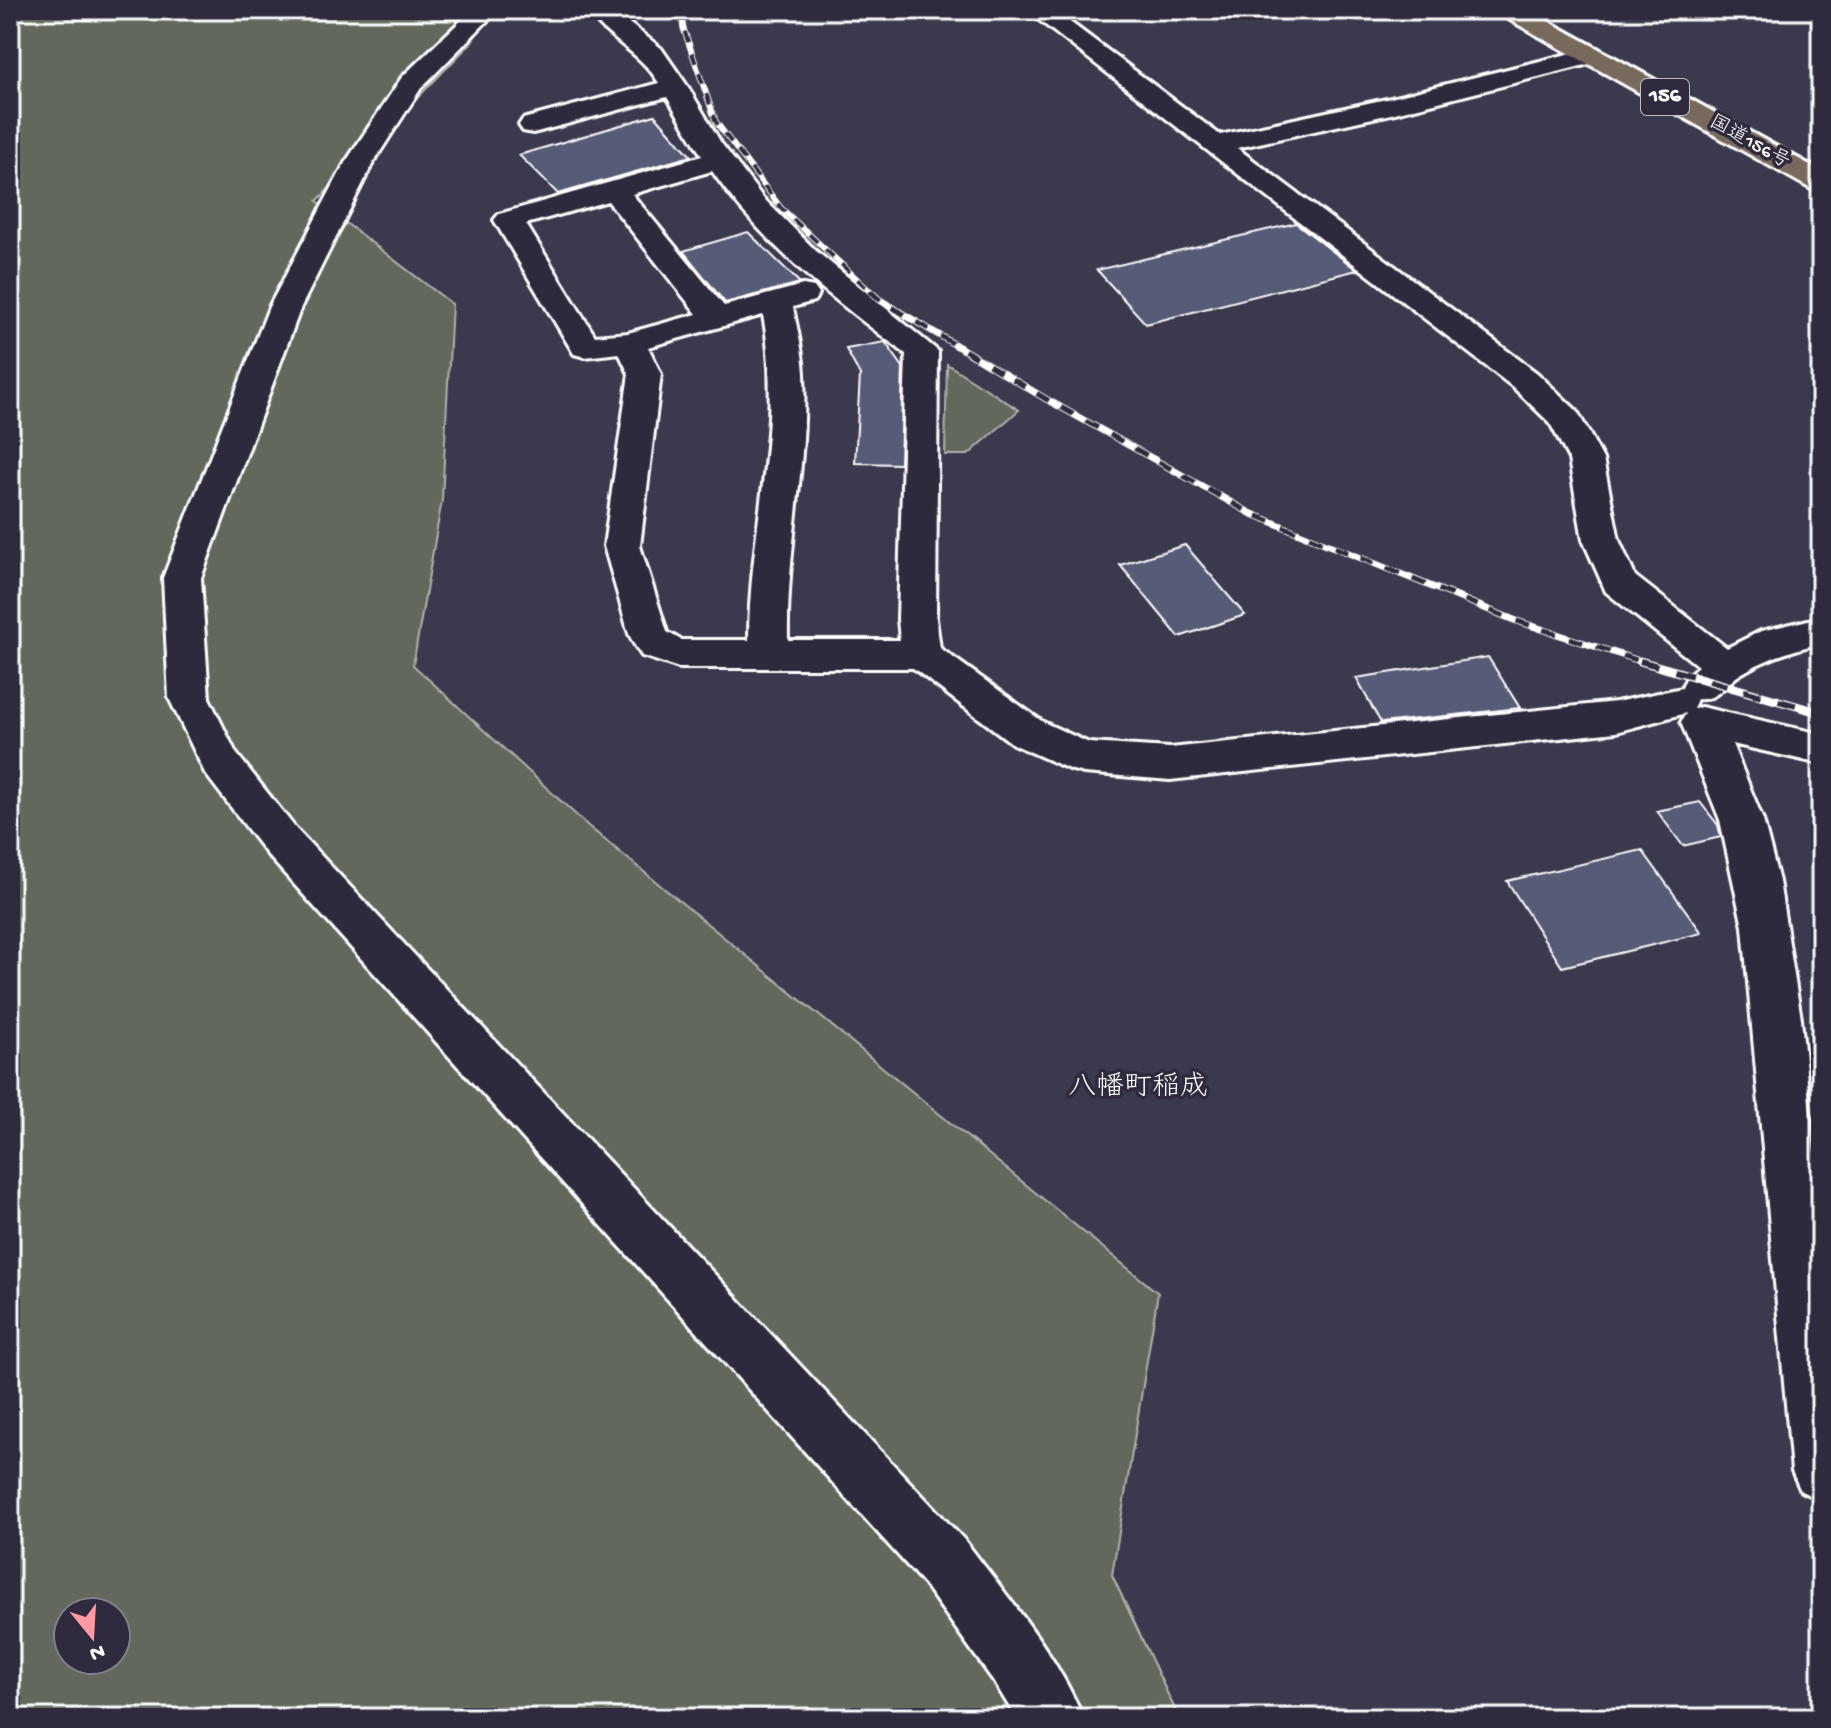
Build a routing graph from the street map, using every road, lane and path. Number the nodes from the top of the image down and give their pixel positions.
1 (486, 10) edge
2 (599, 10) edge
3 (1038, 10) edge
4 (1510, 10) edge
5 (1592, 56) junction
6 (675, 87) junction
7 (533, 125) dead end
8 (1215, 144) junction
9 (720, 160) junction
10 (1821, 183) edge
11 (615, 191) junction
12 (836, 286) junction
13 (776, 301) junction
14 (716, 317) junction
15 (630, 342) junction
16 (1821, 630) edge
17 (769, 654) junction
18 (921, 654) junction
19 (1724, 666) junction
20 (1690, 712) junction
21 (1821, 749) edge
22 (1821, 1471) edge
23 (1051, 1718) edge

1 - 23 street
2 - 6 street
3 - 8 street
4 - 5 highway, 国道156号 / 156
5 - 8 street
5 - 10 highway, 国道156号 / 156
6 - 7 street
6 - 9 street
8 - 19 street
9 - 11 street
9 - 12 street
11 - 14 street
11 - 15 street
12 - 13 street
12 - 18 street
13 - 14 street
13 - 17 street
14 - 15 street
15 - 17 street
16 - 19 street
17 - 18 street
18 - 20 street
19 - 20 street
20 - 21 street
20 - 22 street

